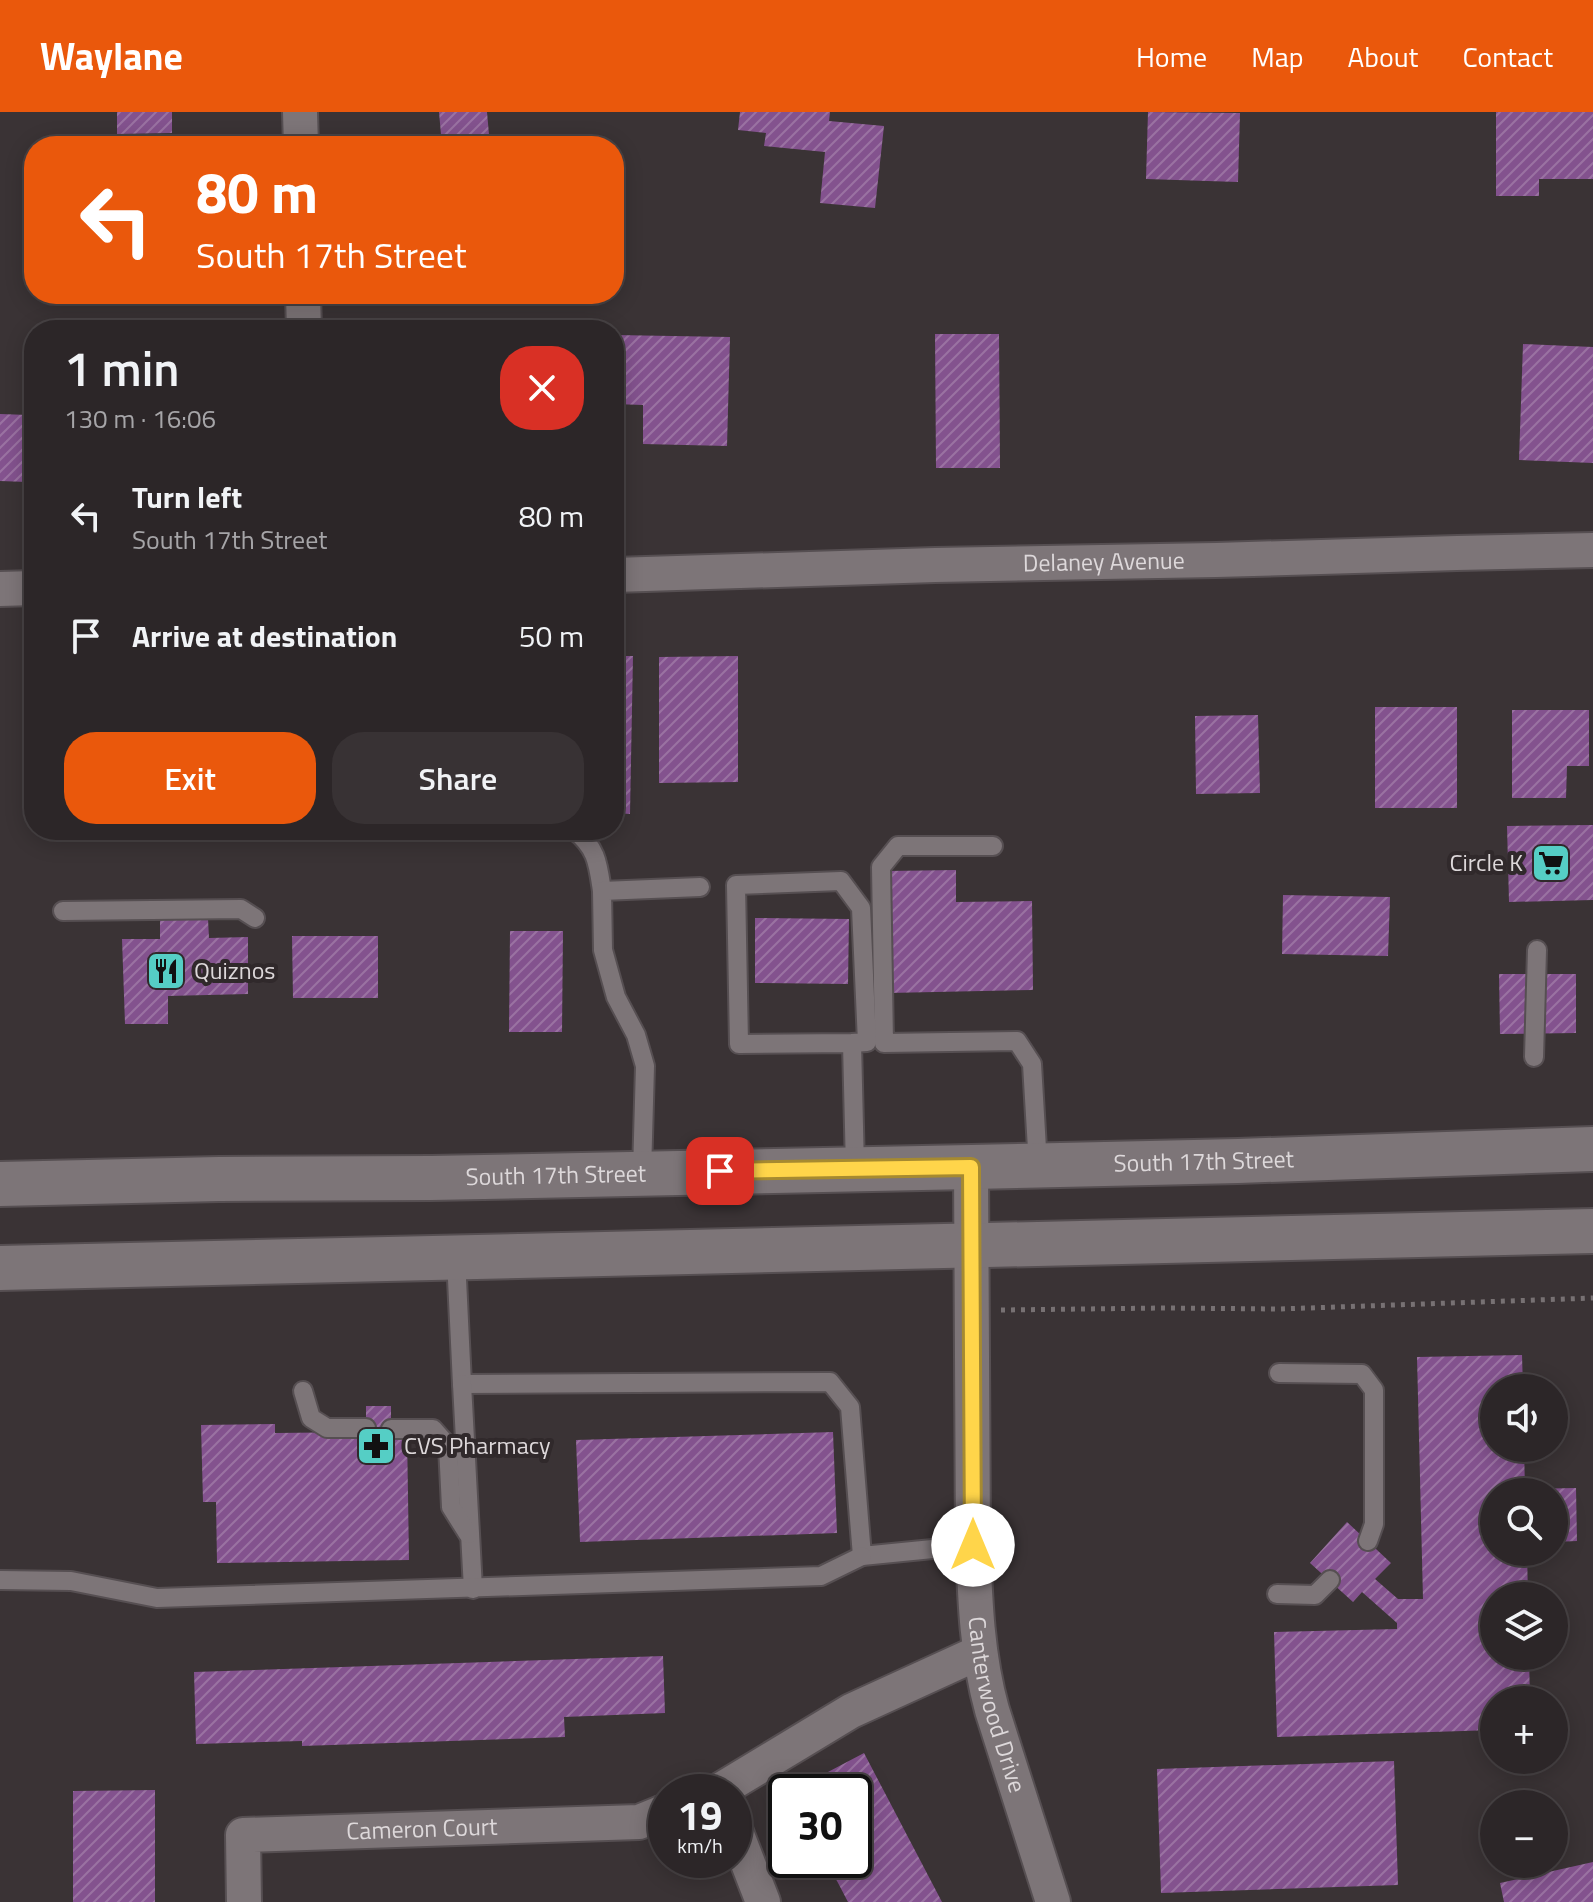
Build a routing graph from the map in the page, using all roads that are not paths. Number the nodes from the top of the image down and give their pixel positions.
1 (300, 112) edge
2 (301, 136) edge
3 (1593, 550) edge
4 (624, 575) edge
5 (24, 588) edge
6 (0, 589) edge
7 (586, 840) edge
8 (993, 846) dead end
9 (700, 887) dead end
10 (602, 891) junction
11 (63, 911) dead end
12 (255, 918) dead end
13 (1537, 950) dead end
14 (852, 1043) junction
15 (1534, 1057) dead end
16 (1593, 1149) edge
17 (1038, 1166) junction
18 (971, 1167) junction
19 (855, 1169) junction
20 (642, 1173) junction
21 (0, 1184) edge
22 (1593, 1231) edge
23 (972, 1246) junction
24 (456, 1258) junction
25 (0, 1268) edge
26 (1279, 1373) dead end
27 (462, 1384) junction
28 (303, 1391) dead end
29 (366, 1428) dead end
30 (391, 1429) dead end
31 (470, 1536) junction
32 (1368, 1541) dead end
33 (973, 1545) junction
34 (862, 1556) junction
35 (0, 1580) edge
36 (1330, 1580) dead end
37 (473, 1589) junction
38 (1277, 1594) dead end
39 (980, 1652) junction
40 (748, 1774) edge
41 (648, 1818) edge
42 (752, 1874) edge
43 (244, 1902) edge
44 (763, 1902) edge
45 (1053, 1902) edge

1 - 2 street
3 - 4 street, Delaney Avenue
5 - 6 street
7 - 10 lane
8 - 17 lane
9 - 10 lane
10 - 20 lane
11 - 12 lane
13 - 15 lane
14 - 14 lane
14 - 19 lane
16 - 17 main road, South 17th Street
17 - 18 main road, South 17th Street
18 - 19 main road, South 17th Street
18 - 23 street, Canterwood Drive
19 - 20 main road, South 17th Street
20 - 21 main road, South 17th Street
22 - 23 main road
23 - 24 main road
23 - 33 street, Canterwood Drive
24 - 25 main road
24 - 27 lane
26 - 32 lane
27 - 31 lane
27 - 34 lane
28 - 29 lane
30 - 31 lane
31 - 37 lane
33 - 34 lane
33 - 39 street, Canterwood Drive
34 - 37 lane
35 - 37 lane
36 - 38 lane
39 - 40 street
39 - 45 street, Canterwood Drive
41 - 43 street, Cameron Court
42 - 44 street

